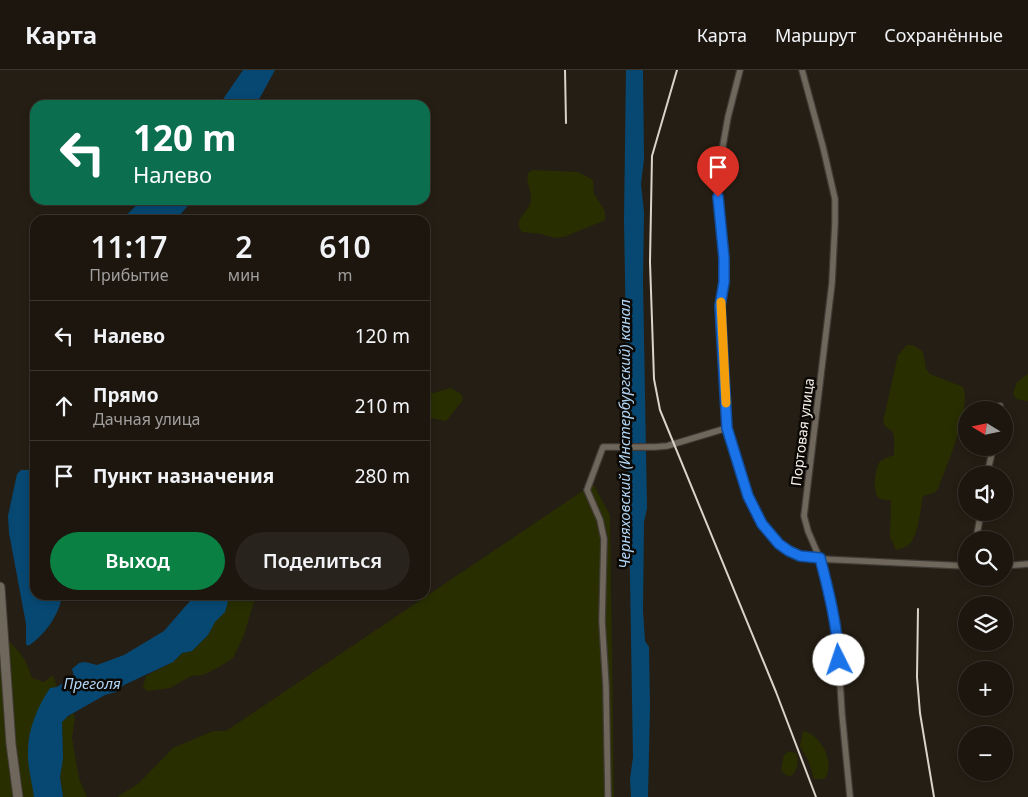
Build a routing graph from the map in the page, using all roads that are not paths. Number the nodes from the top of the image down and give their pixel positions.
1 (740, 70) edge
2 (802, 70) edge
3 (727, 428) junction
4 (820, 558) junction
5 (1028, 564) edge
6 (1013, 565) edge
7 (958, 566) edge
8 (0, 587) edge
9 (18, 797) edge
10 (608, 797) edge
11 (850, 797) edge

1 - 3 street
2 - 4 street, Портовая улица
3 - 4 street
3 - 10 street
4 - 7 street
4 - 11 street, Портовая улица
5 - 6 street
8 - 9 street

